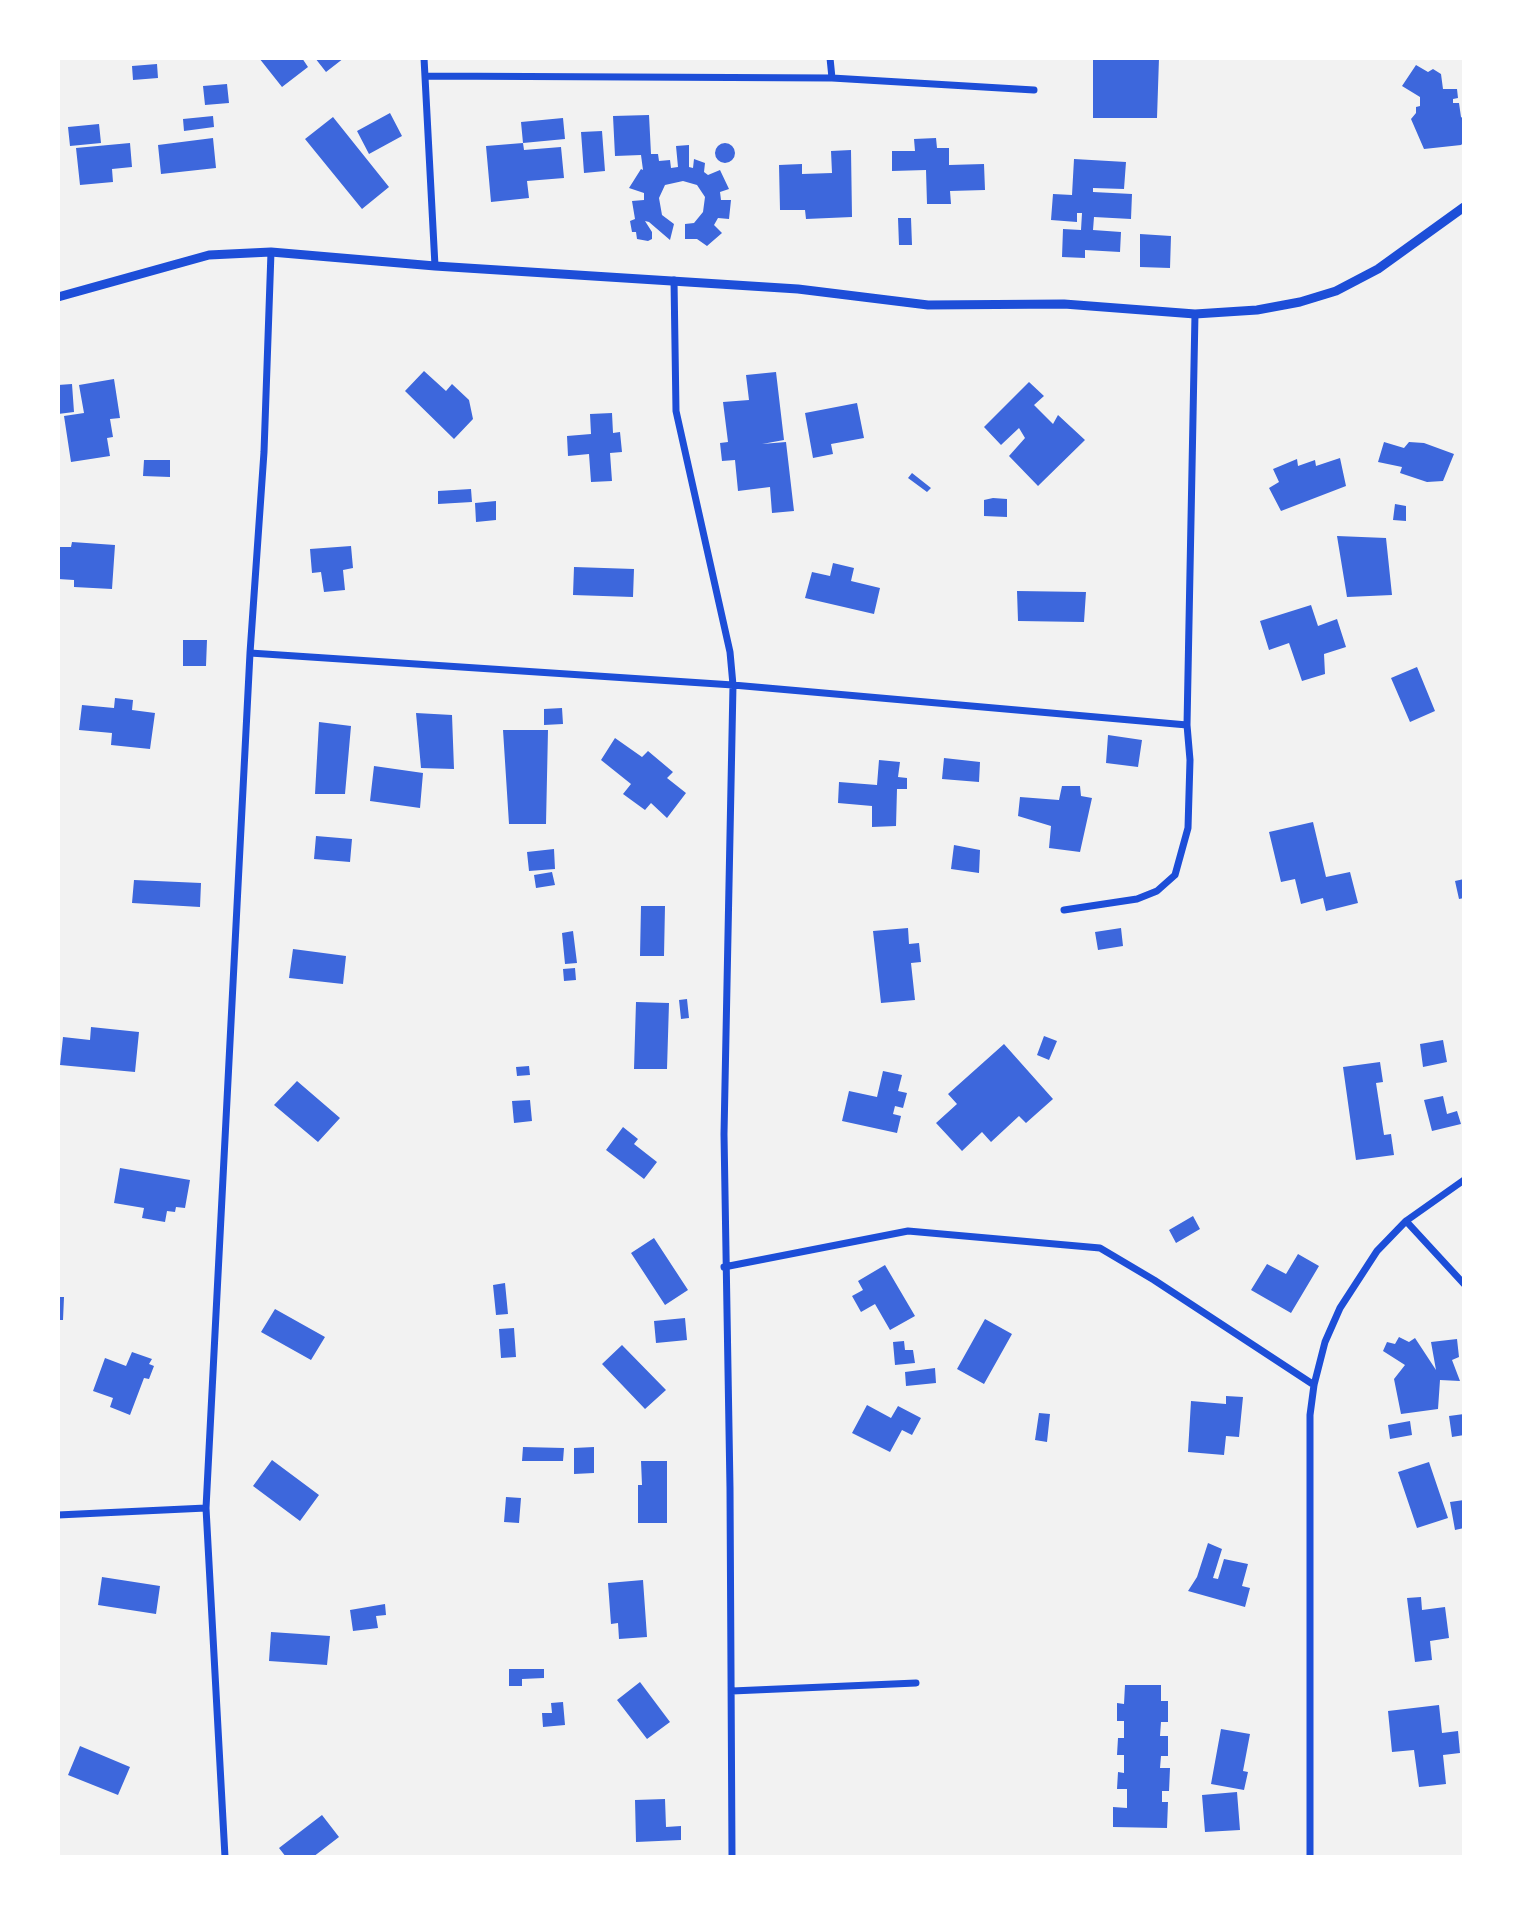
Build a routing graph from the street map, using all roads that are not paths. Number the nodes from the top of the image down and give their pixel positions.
1 (424, 58) edge
2 (830, 58) edge
3 (426, 76) junction
4 (832, 78) junction
5 (1034, 90) dead end
6 (1464, 207) edge
7 (271, 252) junction
8 (435, 266) junction
9 (674, 280) junction
10 (58, 297) edge
11 (1195, 314) junction
12 (250, 653) junction
13 (733, 685) junction
14 (1187, 725) junction
15 (1064, 910) dead end
16 (1464, 1180) edge
17 (1406, 1221) junction
18 (724, 1267) junction
19 (1464, 1284) edge
20 (1314, 1385) junction
21 (206, 1508) junction
22 (58, 1515) edge
23 (916, 1683) dead end
24 (732, 1691) junction
25 (225, 1857) edge
26 (732, 1857) edge
27 (1310, 1857) edge

1 - 3 street
2 - 4 street
3 - 4 street
3 - 8 street
4 - 5 street
6 - 11 street
7 - 8 street
7 - 10 street
7 - 12 street
8 - 9 street
9 - 11 street
9 - 13 street
11 - 14 street
12 - 13 street
12 - 21 street
13 - 14 street
13 - 18 street
14 - 15 street
16 - 17 street
17 - 19 street
17 - 20 street
18 - 20 street
18 - 24 street
20 - 27 street
21 - 22 street
21 - 25 street
23 - 24 street
24 - 26 street

